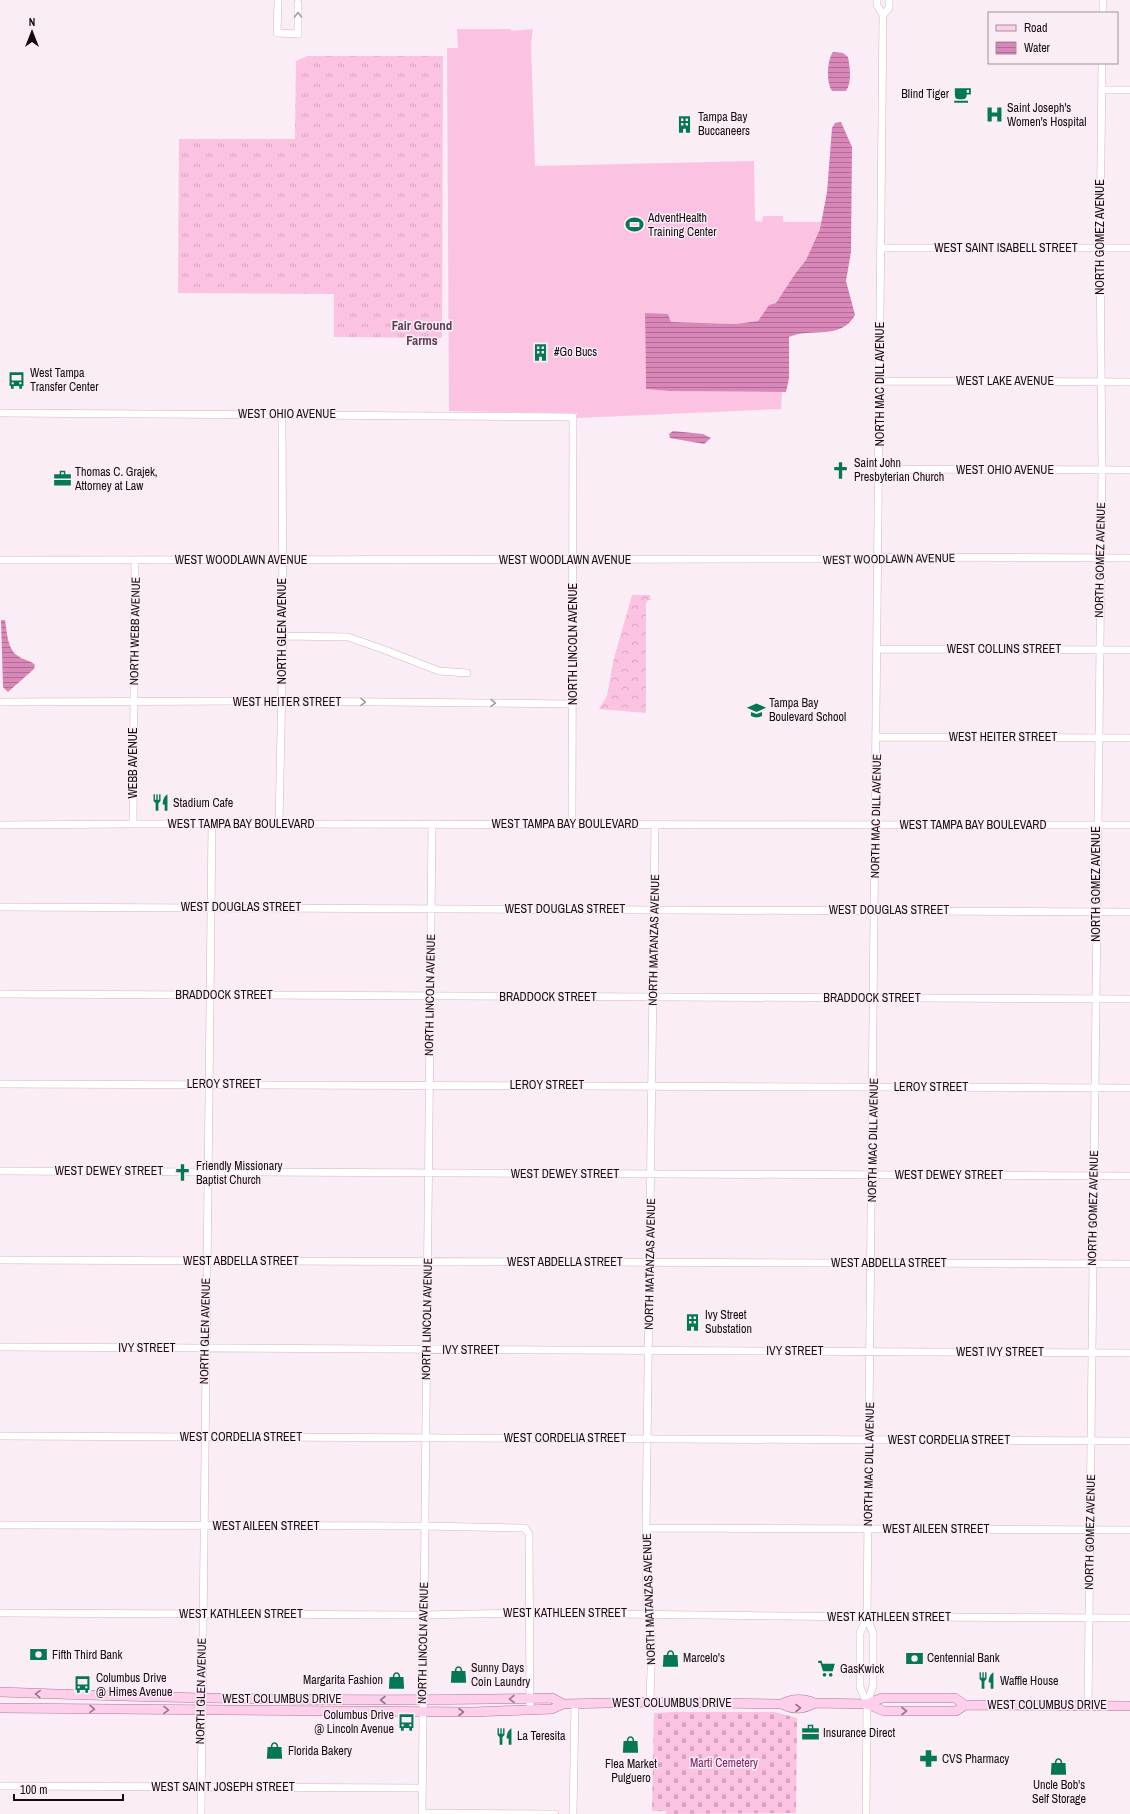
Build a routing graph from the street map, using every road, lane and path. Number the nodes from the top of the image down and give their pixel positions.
1 (877, 0) edge
2 (889, 0) edge
3 (1103, 0) edge
4 (278, 1) edge
5 (298, 3) dead end
6 (1103, 12) edge
7 (883, 15) junction
8 (1102, 64) edge
9 (1102, 90) junction
10 (1130, 90) edge
11 (881, 248) junction
12 (1100, 248) junction
13 (1130, 248) edge
14 (880, 381) junction
15 (1100, 382) junction
16 (1130, 382) edge
17 (0, 413) edge
18 (282, 414) junction
19 (573, 417) joint
20 (879, 469) junction
21 (1102, 470) junction
22 (1130, 470) edge
23 (878, 557) junction
24 (1100, 558) junction
25 (1130, 558) edge
26 (282, 559) junction
27 (0, 560) edge
28 (135, 560) junction
29 (574, 560) junction
30 (283, 636) junction
31 (878, 649) junction
32 (1099, 649) junction
33 (1130, 650) edge
34 (467, 673) dead end
35 (282, 701) junction
36 (0, 702) edge
37 (134, 702) junction
38 (573, 704) junction
39 (876, 737) junction
40 (1098, 738) junction
41 (1130, 738) edge
42 (133, 824) junction
43 (212, 824) junction
44 (279, 824) junction
45 (432, 824) junction
46 (572, 824) junction
47 (0, 825) edge
48 (655, 825) junction
49 (876, 825) junction
50 (1096, 826) junction
51 (1130, 826) edge
52 (0, 907) edge
53 (210, 907) junction
54 (431, 908) junction
55 (654, 909) junction
56 (875, 910) junction
57 (1096, 911) junction
58 (1130, 912) edge
59 (0, 994) edge
60 (208, 995) junction
61 (430, 996) junction
62 (653, 998) junction
63 (874, 998) junction
64 (1095, 999) junction
65 (1130, 1000) edge
66 (0, 1084) edge
67 (208, 1084) junction
68 (429, 1084) junction
69 (652, 1086) junction
70 (873, 1087) junction
71 (1095, 1088) junction
72 (1130, 1088) edge
73 (0, 1171) edge
74 (207, 1172) junction
75 (428, 1173) junction
76 (651, 1174) junction
77 (872, 1175) junction
78 (1094, 1176) junction
79 (1130, 1176) edge
80 (0, 1260) edge
81 (206, 1260) junction
82 (427, 1261) junction
83 (650, 1262) junction
84 (872, 1263) junction
85 (1093, 1264) junction
86 (1130, 1264) edge
87 (0, 1347) edge
88 (205, 1348) junction
89 (426, 1350) junction
90 (649, 1351) junction
91 (870, 1351) junction
92 (1092, 1353) junction
93 (1130, 1353) edge
94 (0, 1436) edge
95 (204, 1437) junction
96 (425, 1438) junction
97 (647, 1439) junction
98 (869, 1440) junction
99 (1091, 1441) junction
100 (1130, 1441) edge
101 (0, 1525) edge
102 (203, 1525) junction
103 (424, 1526) junction
104 (646, 1528) junction
105 (868, 1529) junction
106 (1090, 1530) junction
107 (1130, 1530) edge
108 (0, 1613) edge
109 (202, 1613) junction
110 (530, 1613) junction
111 (647, 1614) junction
112 (423, 1615) junction
113 (867, 1617) junction
114 (1089, 1618) junction
115 (1130, 1618) edge
116 (0, 1692) edge
117 (530, 1698) junction
118 (201, 1699) junction
119 (422, 1700) junction
120 (650, 1702) junction
121 (563, 1704) junction
122 (575, 1704) junction
123 (867, 1704) junction
124 (965, 1705) junction
125 (1088, 1706) junction
126 (1130, 1706) edge
127 (0, 1708) edge
128 (201, 1710) junction
129 (530, 1710) junction
130 (422, 1712) junction
131 (0, 1786) edge
132 (201, 1786) junction
133 (422, 1788) junction
134 (201, 1814) edge
135 (422, 1814) edge
136 (555, 1814) edge
137 (573, 1814) edge
138 (866, 1814) edge

1 - 7 street, NORTH MAC DILL AVENUE
2 - 7 street, NORTH MAC DILL AVENUE
3 - 6 street
4 -> 5 street
7 - 11 street, NORTH MAC DILL AVENUE
8 - 9 street, NORTH GOMEZ AVENUE
9 - 10 street
9 - 12 street, NORTH GOMEZ AVENUE
11 - 12 street, WEST SAINT ISABELL STREET
11 - 14 street, NORTH MAC DILL AVENUE
12 - 13 street, WEST SAINT ISABELL STREET
12 - 15 street, NORTH GOMEZ AVENUE
14 - 15 street, WEST LAKE AVENUE
14 - 20 street, NORTH MAC DILL AVENUE
15 - 16 street, WEST LAKE AVENUE
15 - 21 street, NORTH GOMEZ AVENUE
17 - 18 street, WEST OHIO AVENUE
18 - 19 street, WEST OHIO AVENUE
18 - 26 street, NORTH GLEN AVENUE
19 - 29 street, NORTH LINCOLN AVENUE
20 - 21 street, WEST OHIO AVENUE
20 - 23 street, NORTH MAC DILL AVENUE
21 - 22 street, WEST OHIO AVENUE
21 - 24 street, NORTH GOMEZ AVENUE
23 - 24 street, WEST WOODLAWN AVENUE
23 - 29 street, WEST WOODLAWN AVENUE
23 - 31 street, NORTH MAC DILL AVENUE
24 - 25 street, WEST WOODLAWN AVENUE
24 - 32 street, NORTH GOMEZ AVENUE
26 - 28 street, WEST WOODLAWN AVENUE
26 - 29 street, WEST WOODLAWN AVENUE
26 - 30 street, NORTH GLEN AVENUE
27 - 28 street, WEST WOODLAWN AVENUE
28 - 37 street, NORTH WEBB AVENUE
29 - 38 street, NORTH LINCOLN AVENUE
30 - 34 street
30 - 35 street, NORTH GLEN AVENUE
31 - 32 street, WEST COLLINS STREET
31 - 39 street, NORTH MAC DILL AVENUE
32 - 33 street, WEST COLLINS STREET
32 - 40 street, NORTH GOMEZ AVENUE
35 - 37 street, WEST HEITER STREET
35 -> 38 street, WEST HEITER STREET
35 - 44 street, NORTH GLEN AVENUE
36 - 37 street, WEST HEITER STREET
37 - 42 street, WEBB AVENUE
38 - 46 street, NORTH LINCOLN AVENUE
39 - 40 street, WEST HEITER STREET
39 - 49 street, NORTH MAC DILL AVENUE
40 - 41 street, WEST HEITER STREET
40 - 50 street, NORTH GOMEZ AVENUE
42 - 43 street, WEST TAMPA BAY BOULEVARD
42 - 47 street, WEST TAMPA BAY BOULEVARD
43 - 44 street, WEST TAMPA BAY BOULEVARD
43 - 53 street, NORTH GLEN AVENUE
44 - 45 street, WEST TAMPA BAY BOULEVARD
45 - 46 street, WEST TAMPA BAY BOULEVARD
45 - 54 street, NORTH LINCOLN AVENUE
46 - 48 street, WEST TAMPA BAY BOULEVARD
48 - 49 street, WEST TAMPA BAY BOULEVARD
48 - 55 street, NORTH MATANZAS AVENUE
49 - 50 street, WEST TAMPA BAY BOULEVARD
49 - 56 street, NORTH MAC DILL AVENUE
50 - 51 street, WEST TAMPA BAY BOULEVARD
50 - 57 street, NORTH GOMEZ AVENUE
52 - 53 street, WEST DOUGLAS STREET
53 - 54 street, WEST DOUGLAS STREET
53 - 60 street, NORTH GLEN AVENUE
54 - 55 street, WEST DOUGLAS STREET
54 - 61 street, NORTH LINCOLN AVENUE
55 - 56 street, WEST DOUGLAS STREET
55 - 62 street, NORTH MATANZAS AVENUE
56 - 57 street, WEST DOUGLAS STREET
56 - 63 street, NORTH MAC DILL AVENUE
57 - 58 street, WEST DOUGLAS STREET
57 - 64 street, NORTH GOMEZ AVENUE
59 - 60 street, BRADDOCK STREET
60 - 61 street, BRADDOCK STREET
60 - 67 street, NORTH GLEN AVENUE
61 - 62 street, BRADDOCK STREET
61 - 68 street, NORTH LINCOLN AVENUE
62 - 63 street, BRADDOCK STREET
62 - 69 street, NORTH MATANZAS AVENUE
63 - 64 street, BRADDOCK STREET
63 - 70 street, NORTH MAC DILL AVENUE
64 - 65 street, BRADDOCK STREET
64 - 71 street, NORTH GOMEZ AVENUE
66 - 67 street, LEROY STREET
67 - 68 street, LEROY STREET
67 - 74 street, NORTH GLEN AVENUE
68 - 69 street, LEROY STREET
68 - 75 street, NORTH LINCOLN AVENUE
69 - 70 street, LEROY STREET
69 - 76 street, NORTH MATANZAS AVENUE
70 - 71 street, LEROY STREET
70 - 77 street, NORTH MAC DILL AVENUE
71 - 72 street, LEROY STREET
71 - 78 street, NORTH GOMEZ AVENUE
73 - 74 street, WEST DEWEY STREET
74 - 75 street, WEST DEWEY STREET
74 - 81 street, NORTH GLEN AVENUE
75 - 76 street, WEST DEWEY STREET
75 - 82 street, NORTH LINCOLN AVENUE
76 - 77 street, WEST DEWEY STREET
76 - 83 street, NORTH MATANZAS AVENUE
77 - 78 street, WEST DEWEY STREET
77 - 84 street, NORTH MAC DILL AVENUE
78 - 79 street, WEST DEWEY STREET
78 - 85 street, NORTH GOMEZ AVENUE
80 - 81 street, WEST ABDELLA STREET
81 - 82 street, WEST ABDELLA STREET
81 - 88 street, NORTH GLEN AVENUE
82 - 83 street, WEST ABDELLA STREET
82 - 89 street, NORTH LINCOLN AVENUE
83 - 84 street, WEST ABDELLA STREET
83 - 90 street, NORTH MATANZAS AVENUE
84 - 85 street, WEST ABDELLA STREET
84 - 91 street, NORTH MAC DILL AVENUE
85 - 86 street, WEST ABDELLA STREET
85 - 92 street, NORTH GOMEZ AVENUE
87 - 88 street, IVY STREET
88 - 89 street, IVY STREET
88 - 95 street, NORTH GLEN AVENUE
89 - 90 street, IVY STREET
89 - 96 street, NORTH LINCOLN AVENUE
90 - 91 street, IVY STREET
90 - 97 street, NORTH MATANZAS AVENUE
91 - 92 street, WEST IVY STREET
91 - 98 street, NORTH MAC DILL AVENUE
92 - 93 street, WEST IVY STREET
92 - 99 street, NORTH GOMEZ AVENUE
94 - 95 street, WEST CORDELIA STREET
95 - 96 street, WEST CORDELIA STREET
95 - 102 street, NORTH GLEN AVENUE
96 - 97 street, WEST CORDELIA STREET
96 - 103 street, NORTH LINCOLN AVENUE
97 - 98 street, WEST CORDELIA STREET
97 - 104 street, NORTH MATANZAS AVENUE
98 - 99 street, WEST CORDELIA STREET
98 - 105 street, NORTH MAC DILL AVENUE
99 - 100 street, WEST CORDELIA STREET
99 - 106 street, NORTH GOMEZ AVENUE
101 - 102 street, WEST AILEEN STREET
102 - 103 street, WEST AILEEN STREET
102 - 109 street, NORTH GLEN AVENUE
103 - 110 street, WEST AILEEN STREET
103 - 112 street, NORTH LINCOLN AVENUE
104 - 105 street, WEST AILEEN STREET
104 - 111 street, NORTH MATANZAS AVENUE
105 - 106 street, WEST AILEEN STREET
105 - 113 street, NORTH MAC DILL AVENUE
106 - 107 street, WEST AILEEN STREET
106 - 114 street, NORTH GOMEZ AVENUE
108 - 109 street, WEST KATHLEEN STREET
109 - 112 street, WEST KATHLEEN STREET
109 - 118 street, NORTH GLEN AVENUE
110 - 111 street, WEST KATHLEEN STREET
110 - 112 street, WEST KATHLEEN STREET
110 - 117 street
111 - 113 street, WEST KATHLEEN STREET
111 - 120 street, NORTH MATANZAS AVENUE
112 - 119 street, NORTH LINCOLN AVENUE
113 - 114 street, WEST KATHLEEN STREET
113 - 123 street, NORTH MAC DILL AVENUE
113 - 123 street, NORTH MAC DILL AVENUE
114 - 115 street, WEST KATHLEEN STREET
114 - 125 street, NORTH GOMEZ AVENUE
118 -> 116 main road, WEST COLUMBUS DRIVE
117 -> 119 main road, WEST COLUMBUS DRIVE
117 - 121 main road, WEST COLUMBUS DRIVE
117 - 129 street
119 -> 118 main road, WEST COLUMBUS DRIVE
118 - 128 street, NORTH GLEN AVENUE
119 - 130 street, NORTH LINCOLN AVENUE
120 - 122 main road, WEST COLUMBUS DRIVE
120 - 123 main road, WEST COLUMBUS DRIVE
121 - 122 main road, WEST COLUMBUS DRIVE
121 - 129 main road, WEST COLUMBUS DRIVE
122 - 137 street
123 -> 124 main road, WEST COLUMBUS DRIVE
123 - 124 main road, WEST COLUMBUS DRIVE
123 - 138 street, NORTH MAC DILL AVENUE
124 - 125 main road, WEST COLUMBUS DRIVE
125 - 126 main road, WEST COLUMBUS DRIVE
127 -> 128 main road, WEST COLUMBUS DRIVE
128 - 130 main road, WEST COLUMBUS DRIVE
128 - 132 street, NORTH GLEN AVENUE
130 -> 129 main road, WEST COLUMBUS DRIVE
130 - 133 street, NORTH LINCOLN AVENUE
131 - 132 street, WEST SAINT JOSEPH STREET
132 - 133 street, WEST SAINT JOSEPH STREET
132 - 134 street, NORTH GLEN AVENUE
133 - 135 street, NORTH LINCOLN AVENUE
135 - 136 street

